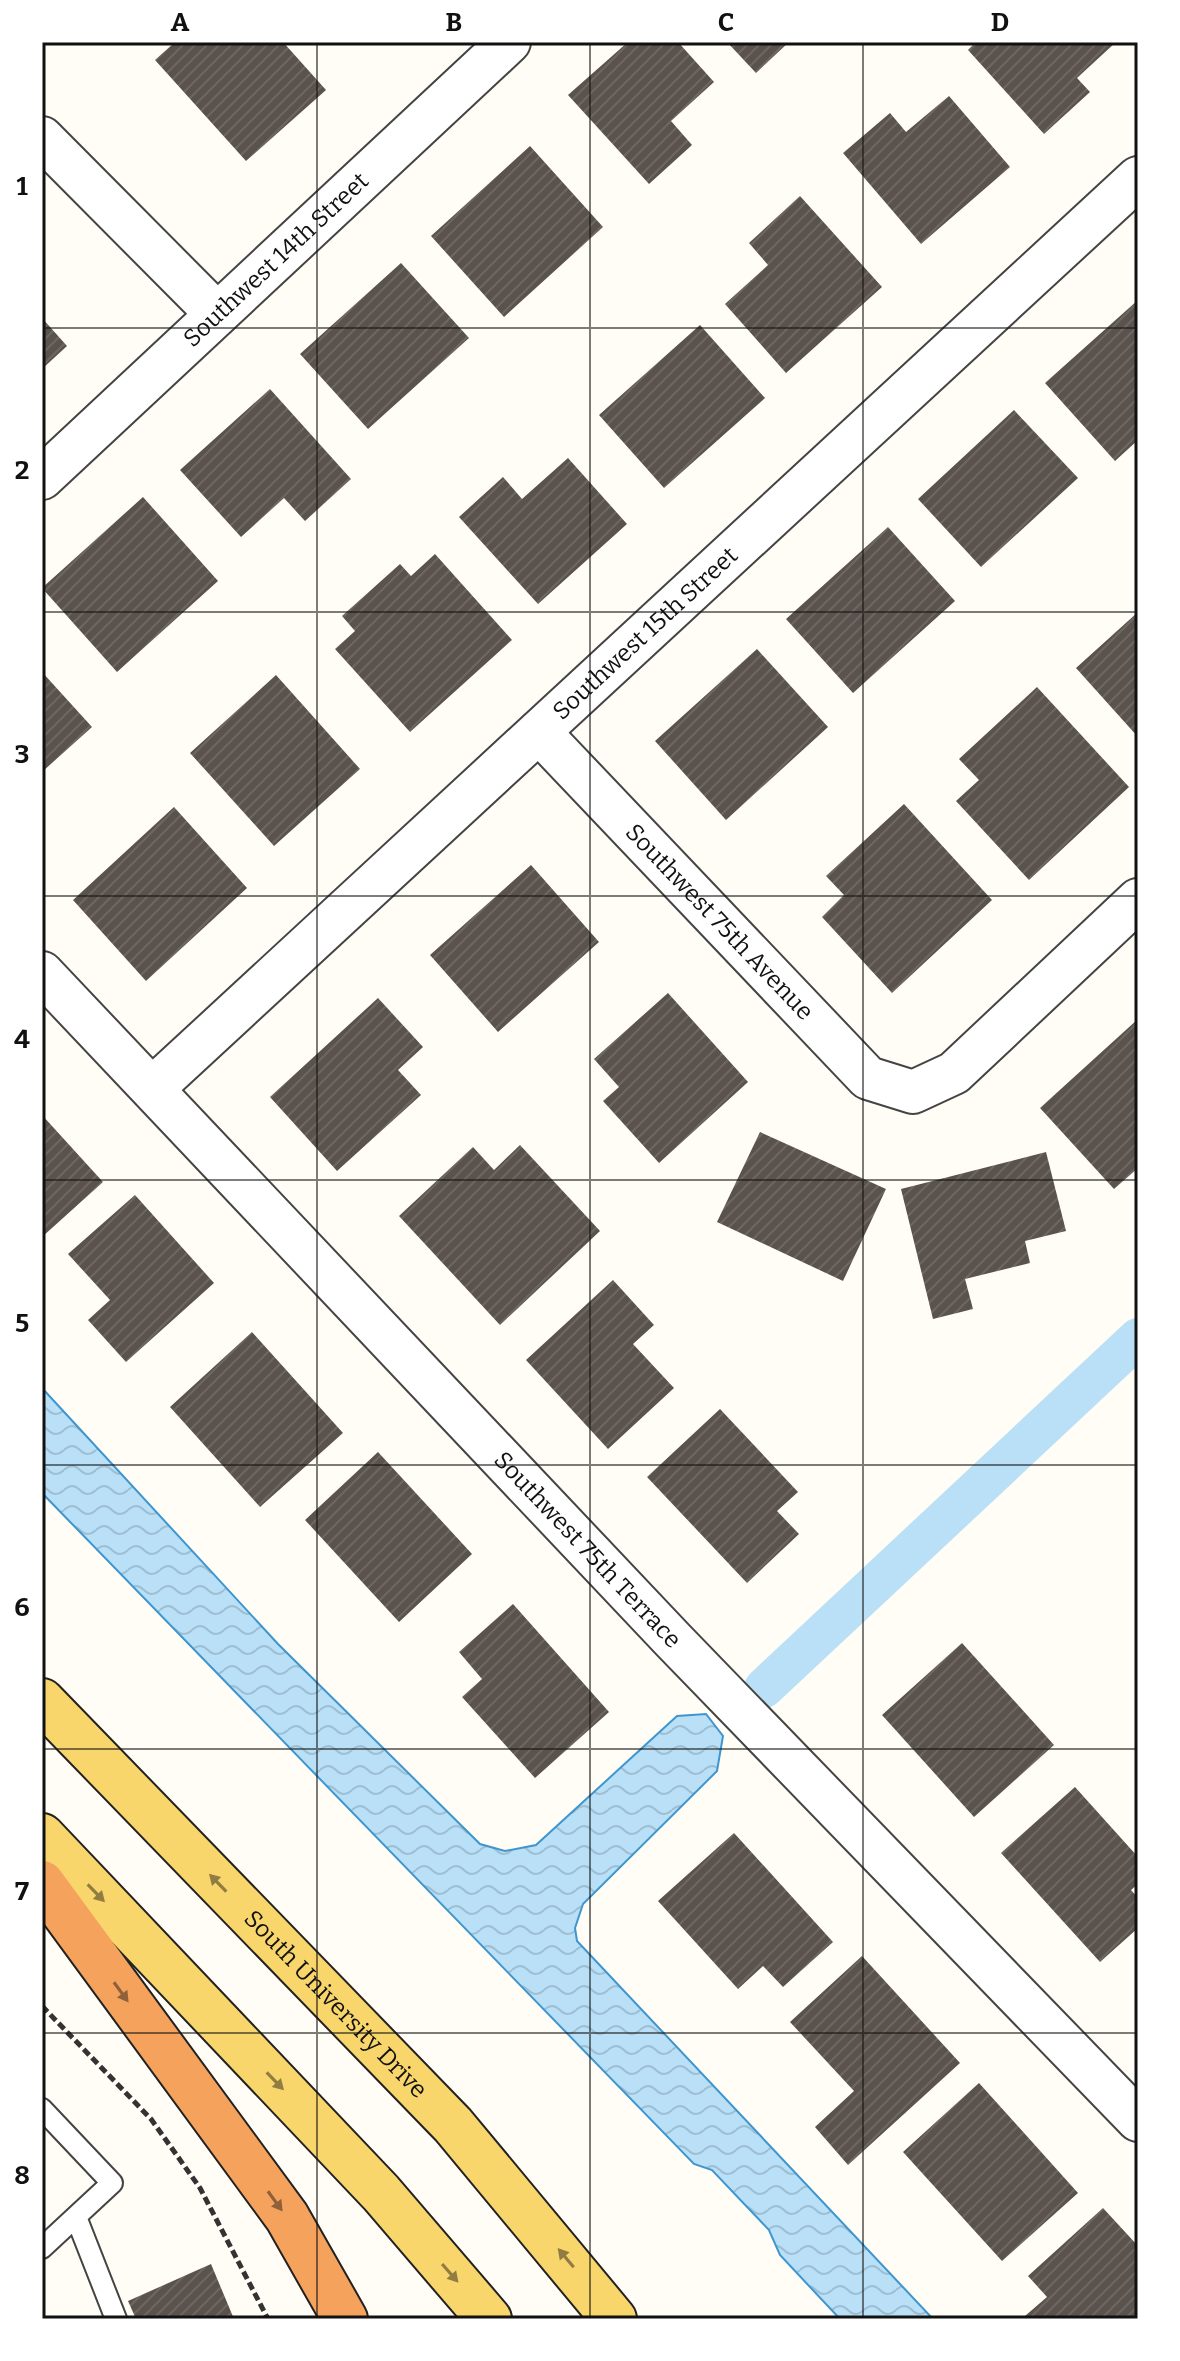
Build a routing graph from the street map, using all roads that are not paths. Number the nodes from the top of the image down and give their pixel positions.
1 (509, 42) edge
2 (42, 138) edge
3 (1138, 178) edge
4 (217, 314) junction
5 (42, 478) edge
6 (539, 732) junction
7 (1138, 900) edge
8 (42, 973) edge
9 (153, 1088) junction
10 (42, 1701) edge
11 (42, 1836) edge
12 (42, 1883) edge
13 (42, 2109) edge
14 (1138, 2120) edge
15 (76, 2217) junction
16 (42, 2248) edge
17 (116, 2319) edge
18 (345, 2319) edge
19 (489, 2319) edge
20 (614, 2319) edge

1 - 4 street, Southwest 14th Street
2 - 4 street
3 - 6 street, Southwest 15th Street
4 - 5 street, Southwest 14th Street
6 - 7 street, Southwest 75th Avenue
6 - 9 street, Southwest 15th Street
8 - 9 street, Southwest 75th Terrace
9 - 14 street, Southwest 75th Terrace
20 -> 10 main road, South University Drive
11 -> 19 main road
12 -> 18 highway
13 - 15 lane
15 - 16 lane
15 - 17 lane

